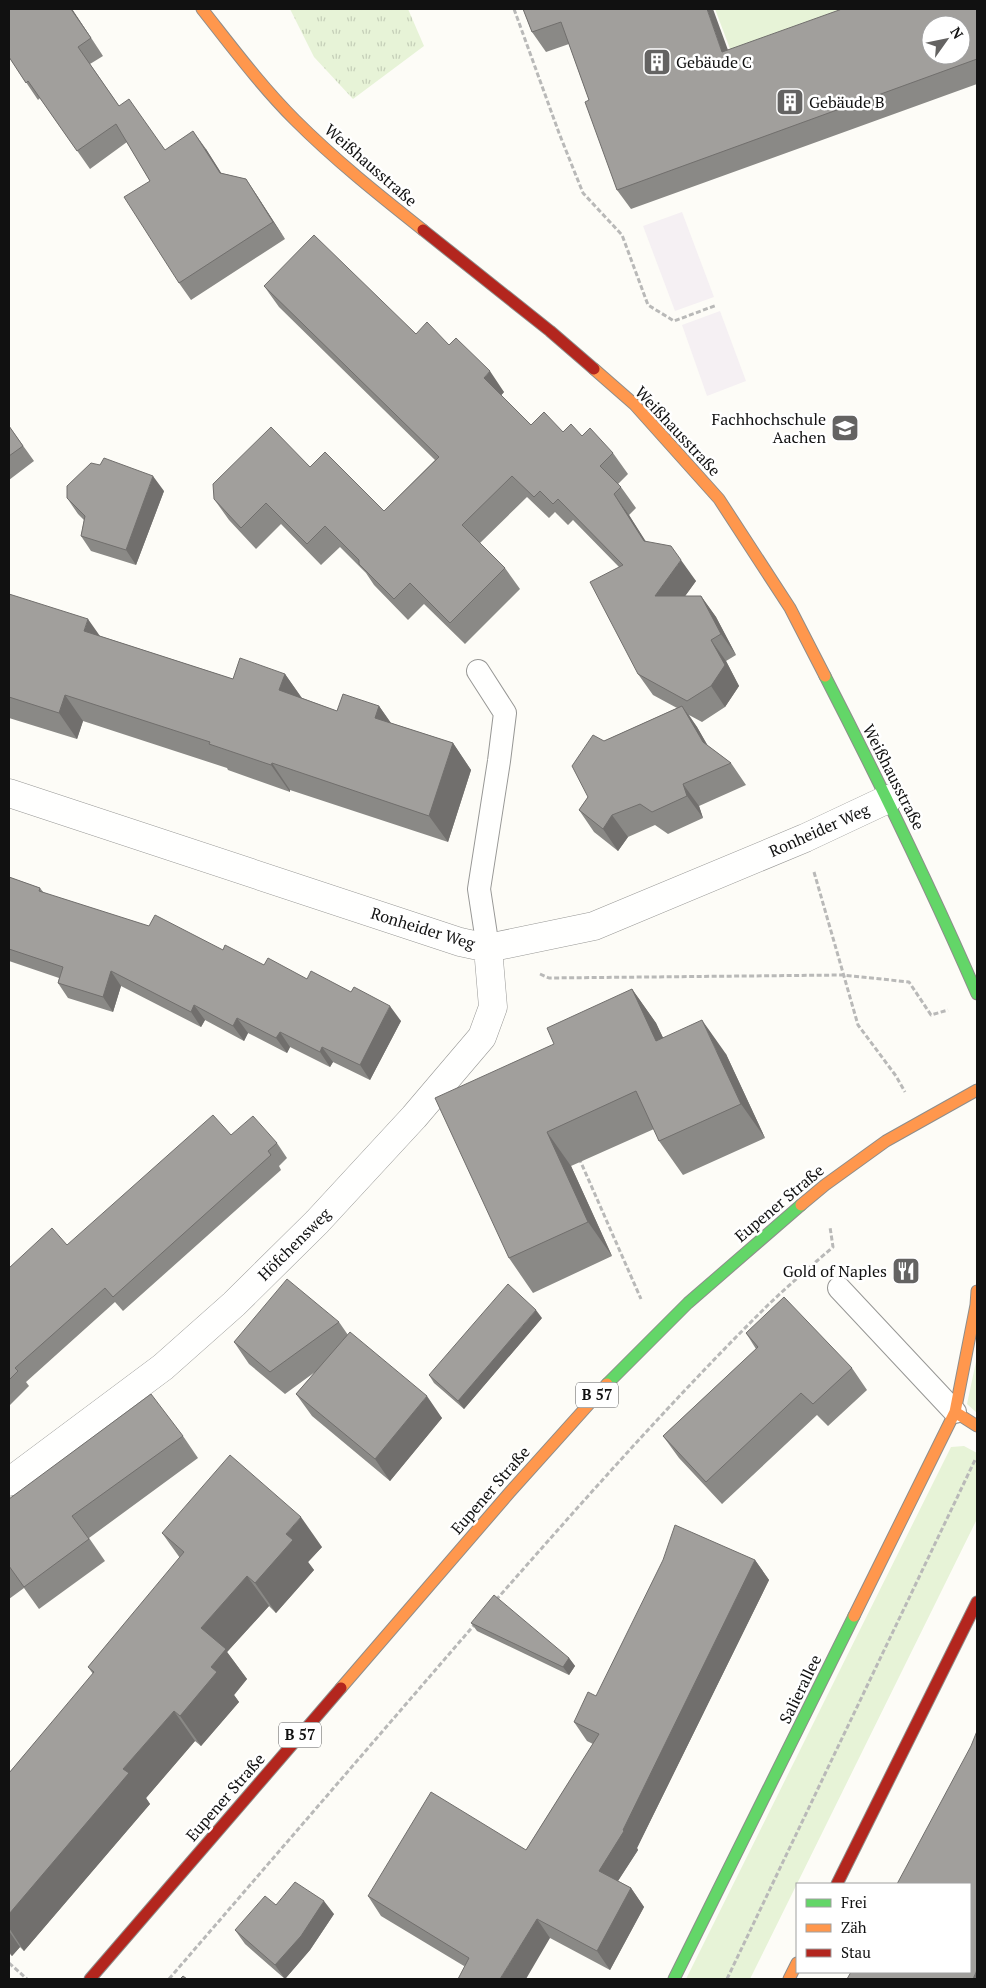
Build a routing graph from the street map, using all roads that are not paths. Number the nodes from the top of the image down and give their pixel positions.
1 (202, 9) edge
2 (478, 672) dead end
3 (9, 793) edge
4 (888, 799) junction
5 (488, 948) junction
6 (977, 994) edge
7 (977, 1090) edge
8 (840, 1288) dead end
9 (977, 1291) edge
10 (955, 1412) junction
11 (977, 1426) edge
12 (9, 1482) edge
13 (977, 1602) edge
14 (837, 1883) edge
15 (796, 1965) edge
16 (90, 1979) edge
17 (674, 1979) edge
18 (789, 1979) edge

1 - 4 street, Weißhausstraße
2 - 5 lane
3 - 5 street, Ronheider Weg
4 - 5 street, Ronheider Weg
4 - 6 street, Weißhausstraße
5 - 12 street, Höfchensweg
7 - 16 street, Eupener Straße / B 57
8 - 10 lane
9 - 10 street, Salierallee
10 - 11 street
10 - 17 street, Salierallee
13 - 14 street
15 - 18 street

